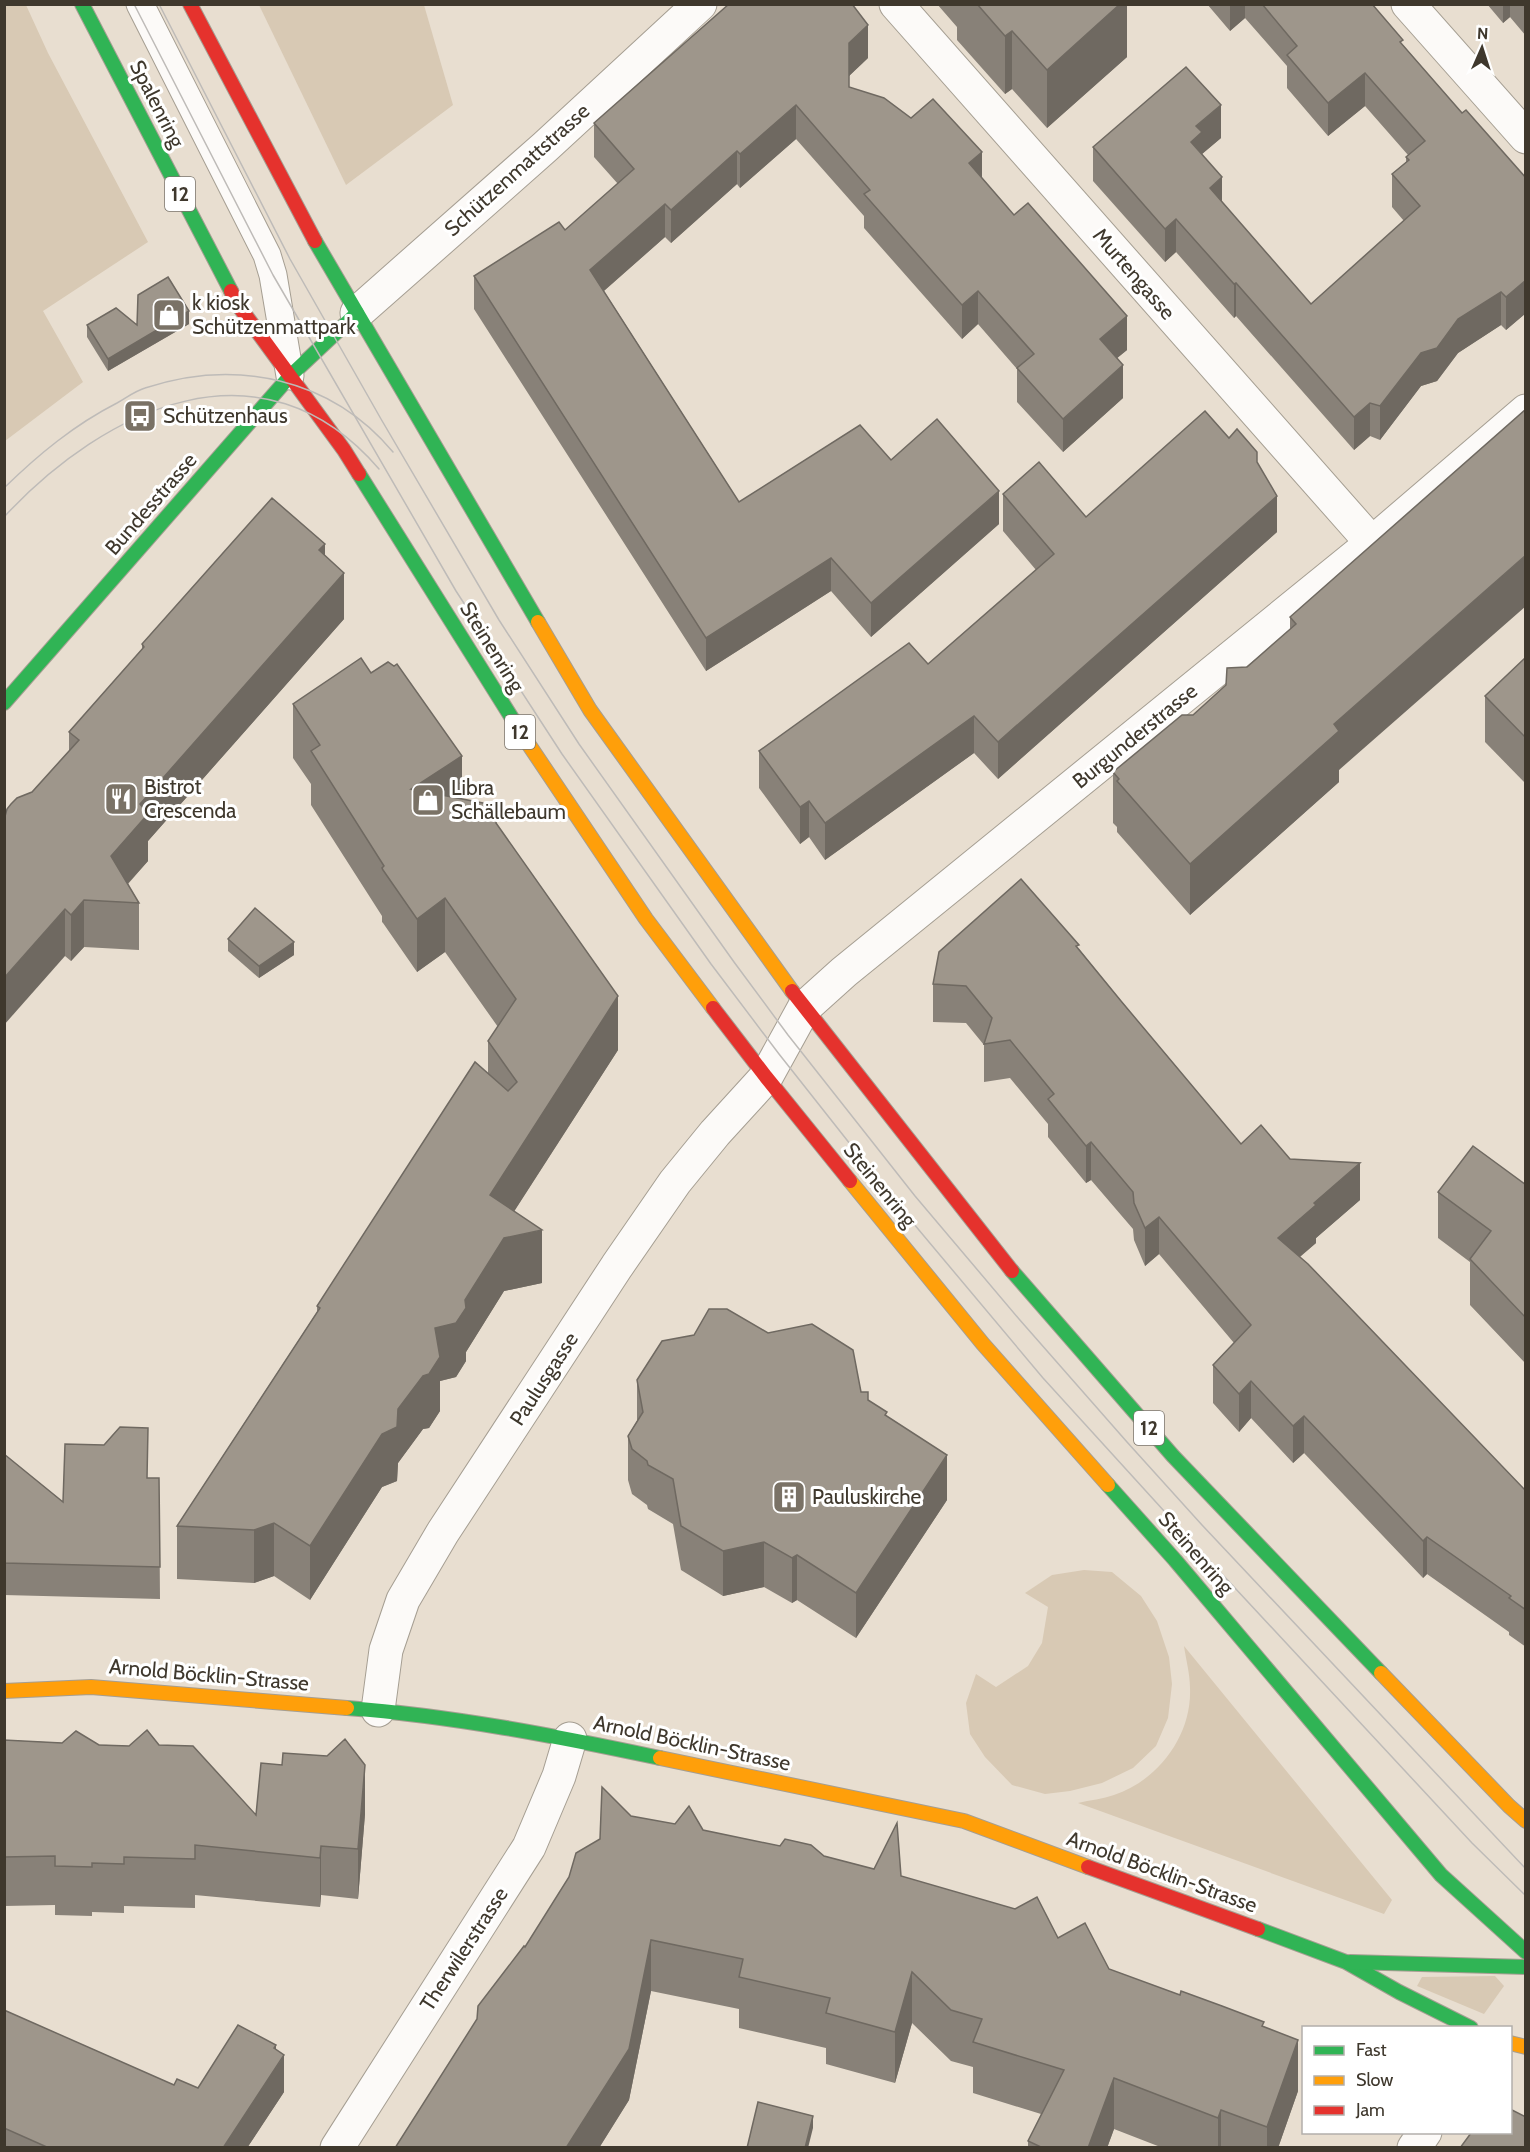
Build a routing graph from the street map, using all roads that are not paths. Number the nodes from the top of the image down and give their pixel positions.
1 (82, 4) edge
2 (140, 4) edge
3 (190, 4) edge
4 (700, 4) edge
5 (896, 4) edge
6 (1408, 4) edge
7 (1526, 137) edge
8 (345, 324) junction
9 (290, 376) junction
10 (1526, 411) edge
11 (1372, 543) junction
12 (4, 703) edge
13 (804, 1008) junction
14 (766, 1077) junction
15 (4, 1691) edge
16 (378, 1710) junction
17 (570, 1739) junction
18 (1526, 1821) edge
19 (1526, 1952) edge
20 (1346, 1962) junction
21 (1526, 1967) edge
22 (1467, 2026) edge
23 (1424, 2134) edge
24 (337, 2148) edge
25 (1414, 2148) edge

1 - 9 main road, Spalenring / 12
2 - 9 lane
3 - 8 main road, 12
4 - 8 street, Schützenmattstrasse
5 - 11 street, Murtengasse
6 - 7 street
8 - 9 main road, Bundesstrasse
8 - 13 main road, 12
9 - 12 main road, Bundesstrasse
9 - 14 main road, Steinenring / 12
10 - 11 street, Burgunderstrasse
11 - 13 street, Burgunderstrasse
13 - 14 street, Burgunderstrasse
13 - 18 main road, 12
14 - 16 street, Paulusgasse
14 - 19 main road, Steinenring / 12
15 - 16 main road, Arnold Böcklin-Strasse
16 - 17 main road, Arnold Böcklin-Strasse
17 - 20 main road, Arnold Böcklin-Strasse
17 - 24 street, Therwilerstrasse
20 - 21 main road, Arnold Böcklin-Strasse
20 - 22 main road, Arnold Böcklin-Strasse
23 - 25 street

